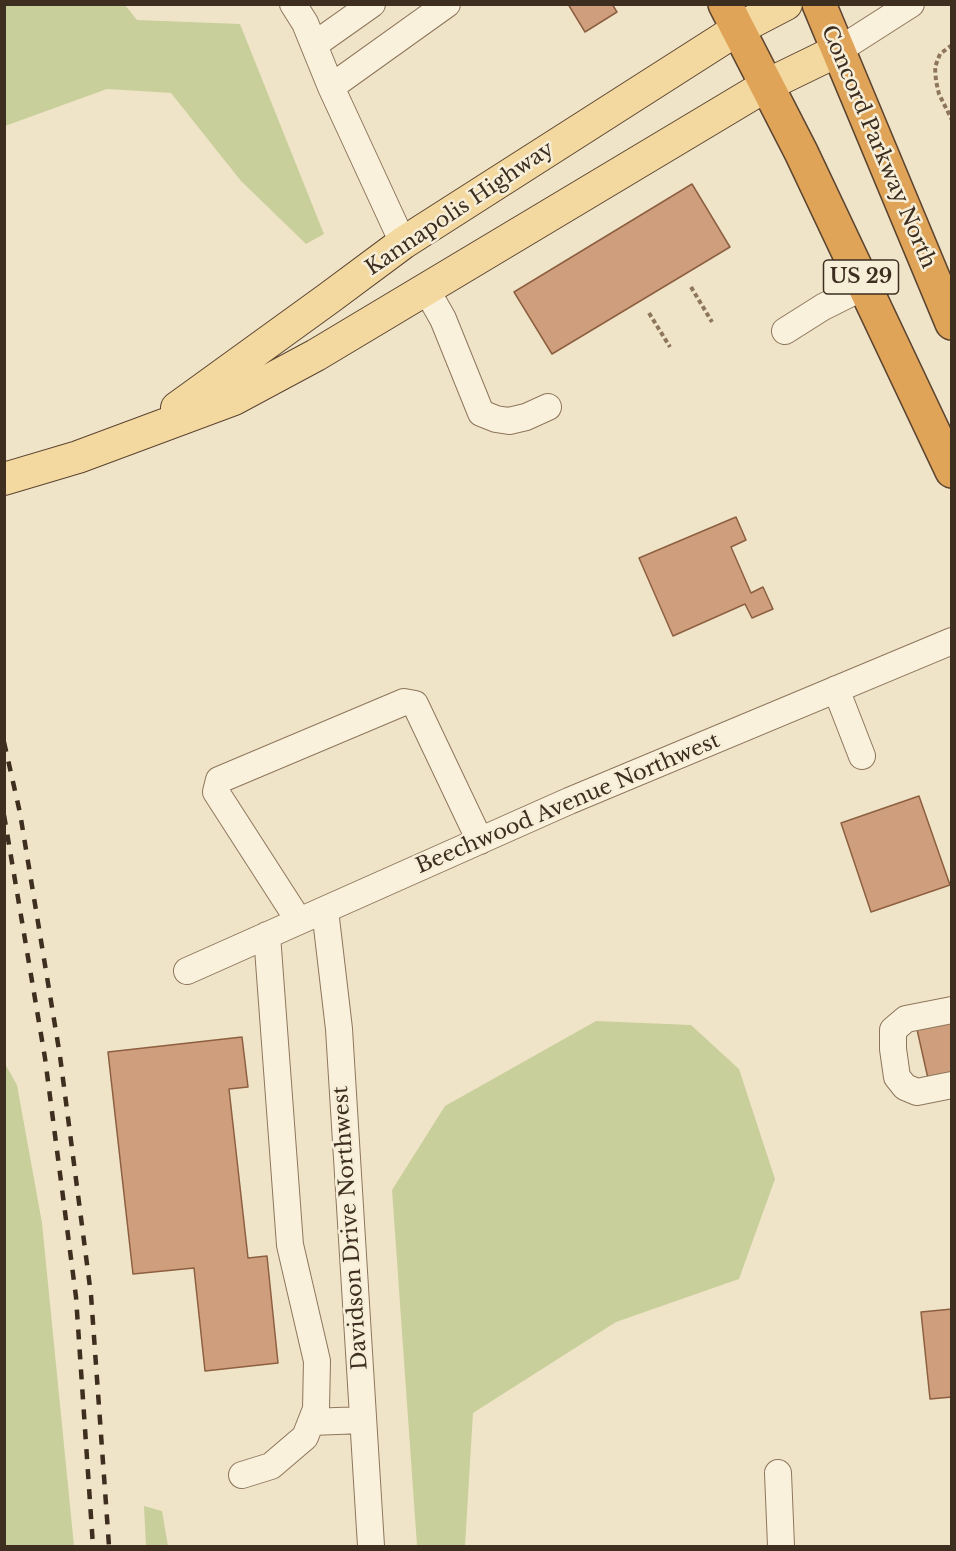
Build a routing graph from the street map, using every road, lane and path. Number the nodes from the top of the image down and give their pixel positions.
1 (293, 4) edge
2 (372, 4) edge
3 (447, 4) edge
4 (786, 4) edge
5 (819, 4) edge
6 (911, 4) edge
7 (731, 17) edge
8 (314, 45) junction
9 (951, 45) edge
10 (839, 50) junction
11 (767, 85) junction
12 (331, 87) junction
13 (951, 120) edge
14 (403, 243) junction
15 (865, 286) junction
16 (691, 287) dead end
17 (426, 289) junction
18 (649, 313) dead end
19 (712, 322) dead end
20 (951, 323) edge
21 (785, 331) dead end
22 (670, 347) dead end
23 (548, 407) dead end
24 (144, 431) junction
25 (951, 471) edge
26 (4, 479) edge
27 (951, 641) edge
28 (836, 689) junction
29 (862, 756) dead end
30 (480, 841) junction
31 (325, 910) junction
32 (299, 921) junction
33 (267, 935) junction
34 (187, 971) dead end
35 (951, 1010) edge
36 (951, 1085) edge
37 (363, 1420) junction
38 (311, 1422) junction
39 (778, 1473) dead end
40 (242, 1475) dead end
41 (371, 1546) edge
42 (781, 1546) edge

1 - 8 street
2 - 8 street
3 - 12 street
4 - 7 main road, Kannapolis Highway
5 - 10 highway, Concord Parkway North / US 29
6 - 10 street
7 - 11 highway, US 29
7 - 14 main road, Kannapolis Highway
8 - 12 street
9 - 13 path
10 - 11 main road, Kannapolis Highway
10 - 20 highway, Concord Parkway North / US 29
11 - 15 highway, US 29
11 - 17 main road, Kannapolis Highway
12 - 14 street
14 - 24 main road, Kannapolis Highway
15 - 21 street
15 - 25 highway, US 29
16 - 19 path
17 - 23 street
17 - 24 main road, Kannapolis Highway
18 - 22 path
24 - 26 main road, Kannapolis Highway
27 - 28 street, Beechwood Avenue Northwest
28 - 29 street
28 - 30 street, Beechwood Avenue Northwest
30 - 31 street, Beechwood Avenue Northwest
30 - 32 street
31 - 32 street, Beechwood Avenue Northwest
31 - 37 street, Davidson Drive Northwest
32 - 33 street, Beechwood Avenue Northwest
33 - 34 street, Beechwood Avenue Northwest
33 - 38 street
35 - 36 street
37 - 38 street
37 - 41 street, Davidson Drive Northwest
38 - 40 street
39 - 42 street

